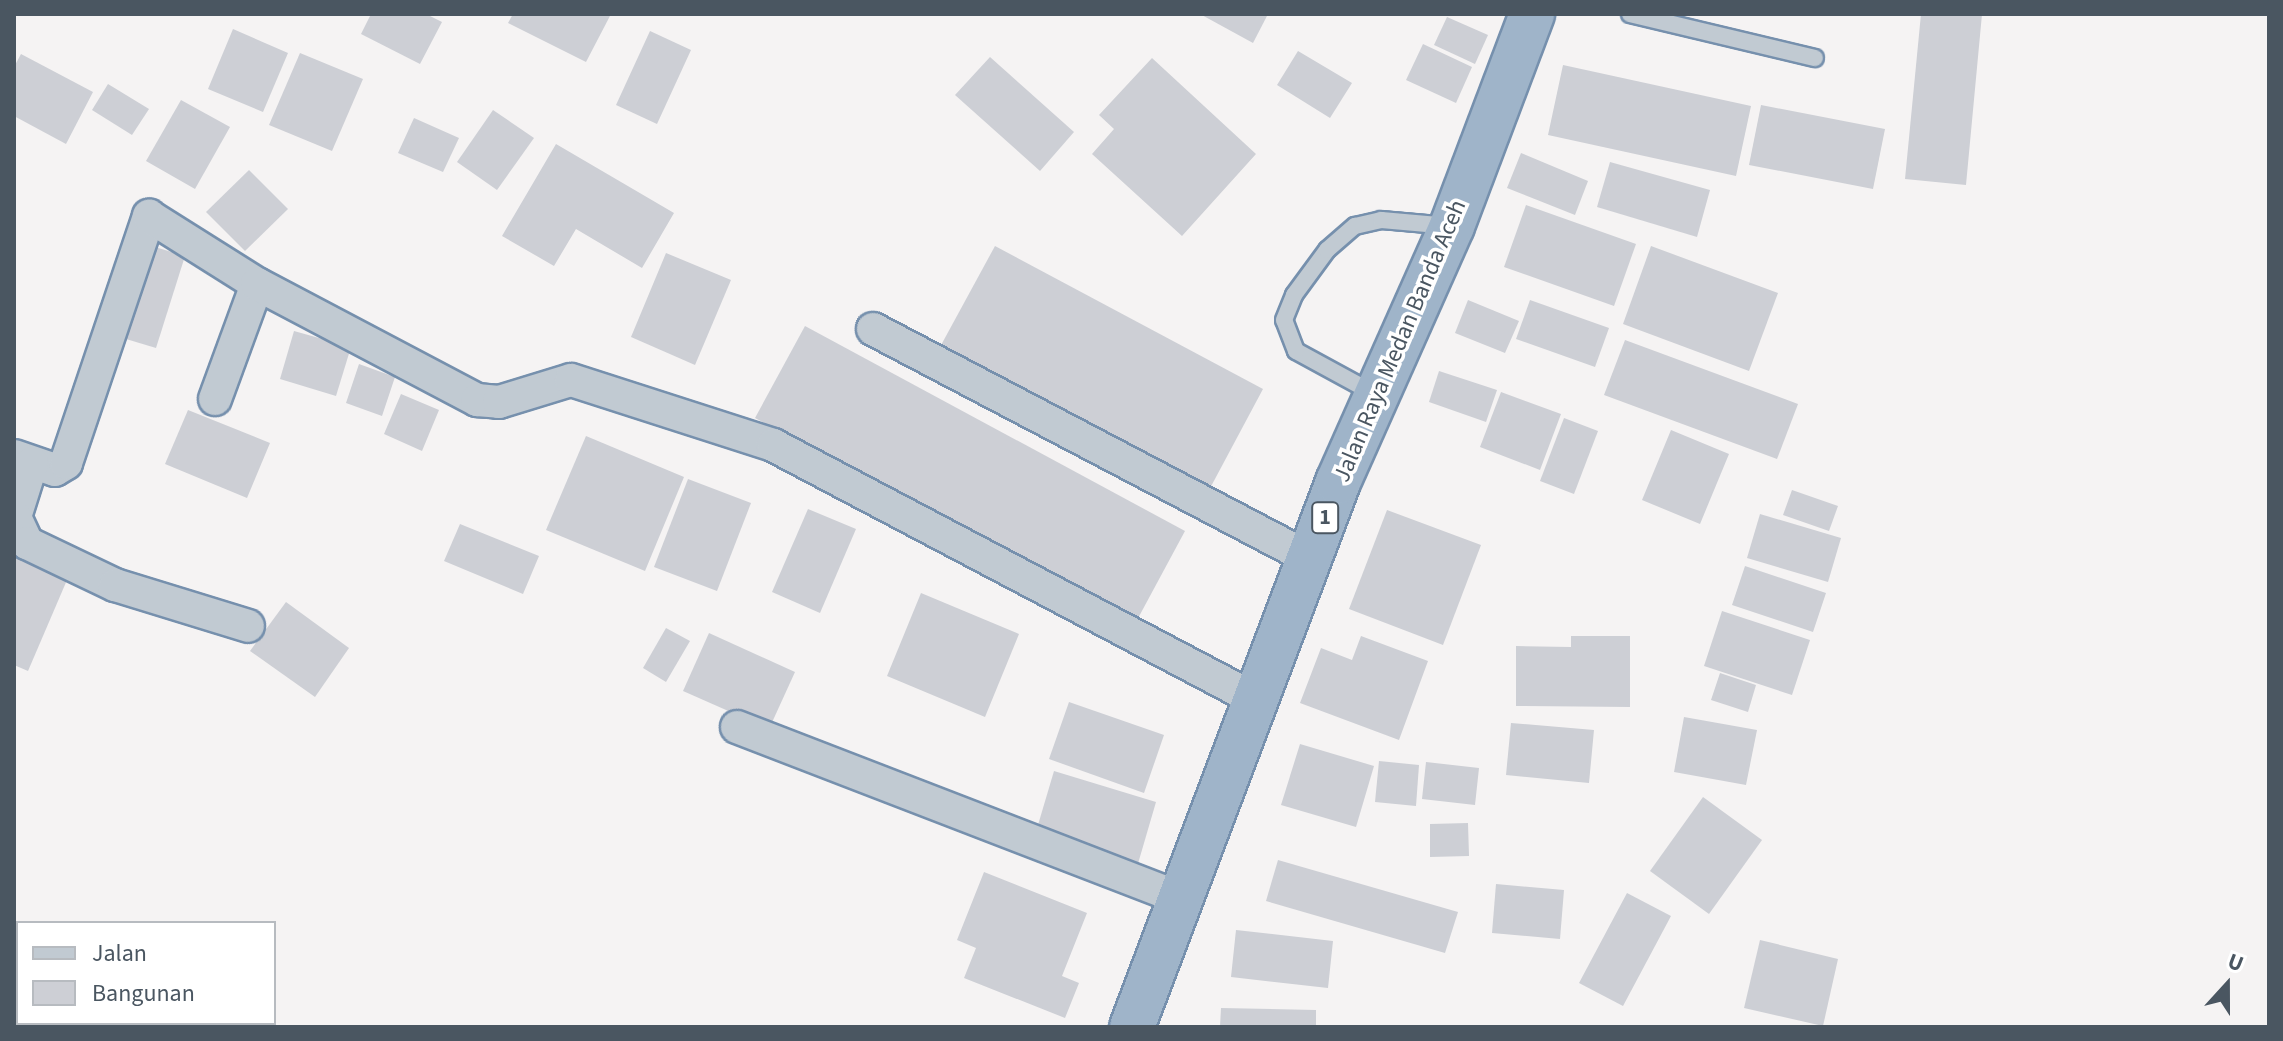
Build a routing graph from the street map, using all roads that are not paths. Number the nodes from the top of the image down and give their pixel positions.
1 (1532, 14) edge
2 (1630, 14) edge
3 (1815, 58) dead end
4 (1452, 226) junction
5 (257, 284) junction
6 (873, 329) dead end
7 (1375, 394) junction
8 (215, 399) dead end
9 (23, 459) edge
10 (1311, 559) junction
11 (248, 626) dead end
12 (1255, 699) junction
13 (737, 727) dead end
14 (1181, 898) junction
15 (1132, 1027) edge

1 - 4 highway, Jalan Raya Medan Banda Aceh / 1
2 - 3 lane
4 - 7 highway, Jalan Raya Medan Banda Aceh / 1
4 - 7 lane
5 - 8 street
5 - 9 street
5 - 12 street
6 - 10 street
7 - 10 highway, Jalan Raya Medan Banda Aceh / 1
9 - 11 street
10 - 12 highway, Jalan Raya Medan Banda Aceh / 1
12 - 14 highway, Jalan Raya Medan Banda Aceh / 1
13 - 14 street
14 - 15 highway, Jalan Raya Medan Banda Aceh / 1

